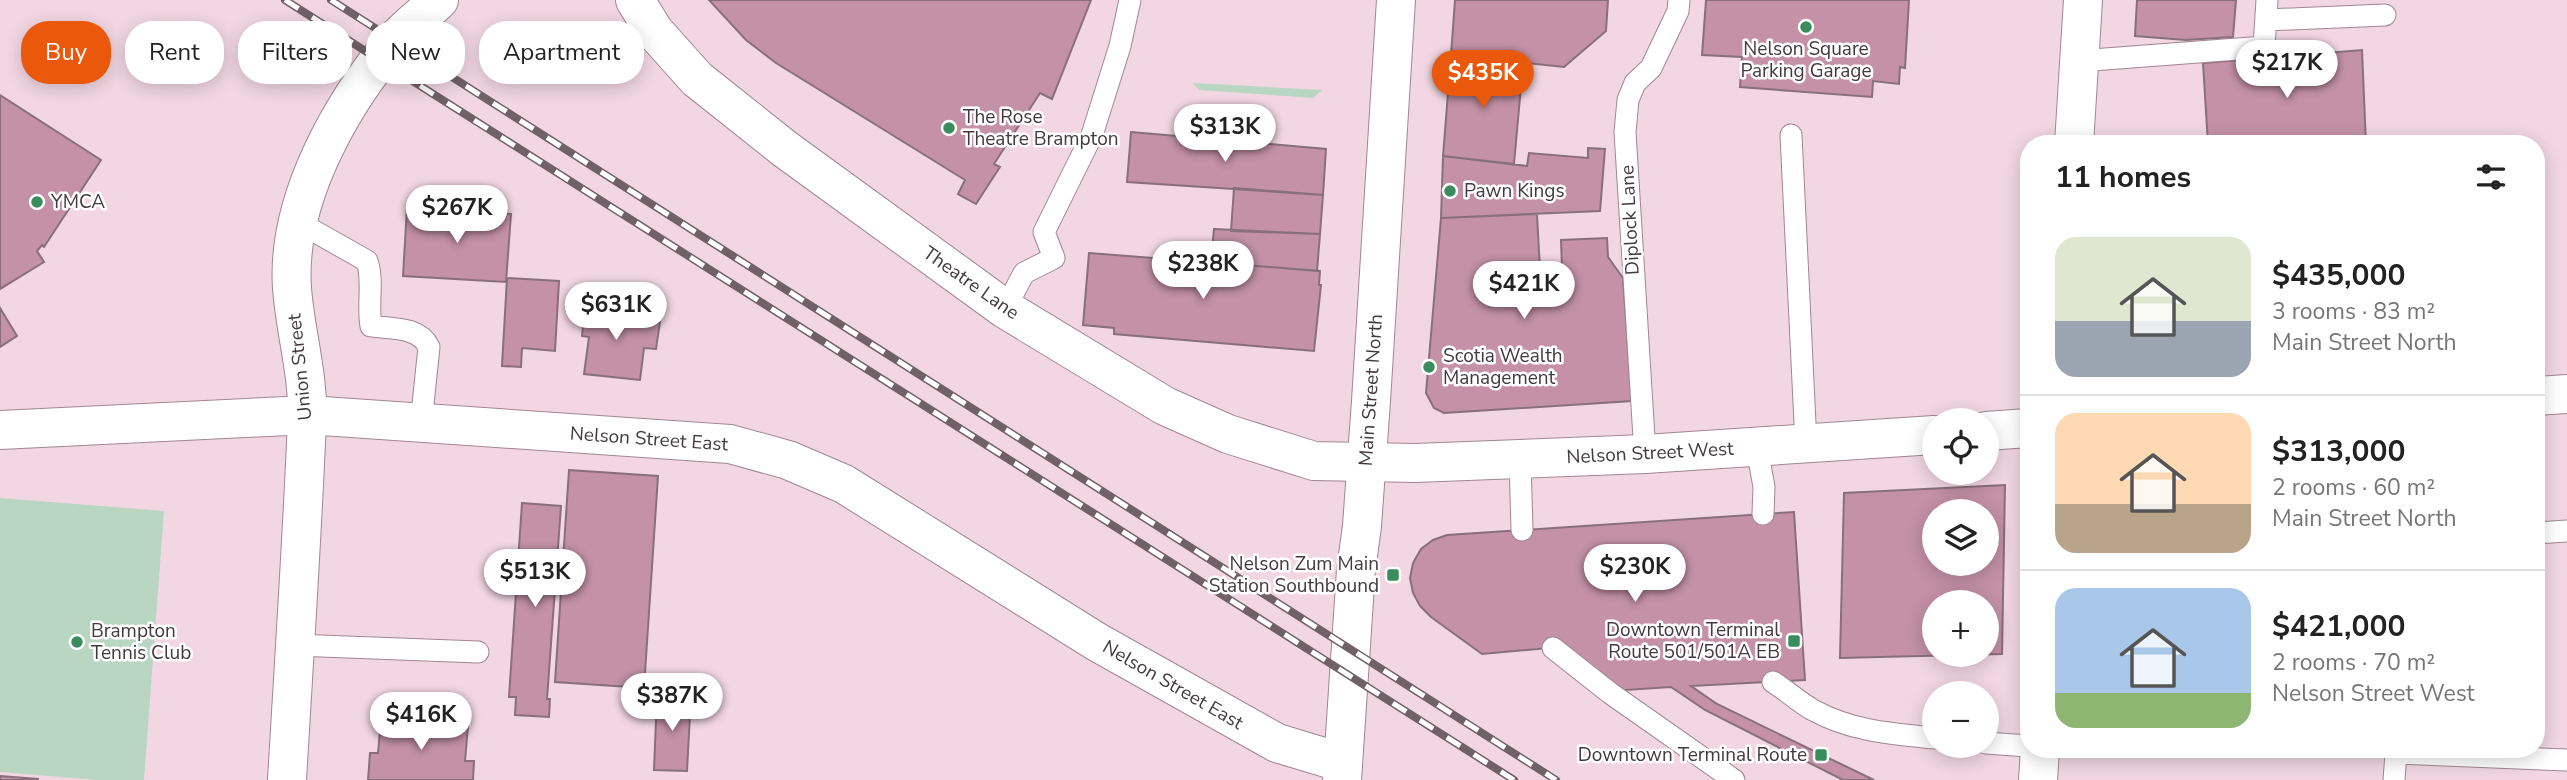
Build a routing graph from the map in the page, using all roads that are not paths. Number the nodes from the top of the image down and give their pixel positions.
1 (439, 0) edge
2 (635, 0) edge
3 (1130, 0) edge
4 (1396, 0) edge
5 (1679, 0) edge
6 (2083, 0) edge
7 (2267, 10) edge
8 (2385, 15) dead end
9 (2079, 61) junction
10 (1791, 135) dead end
11 (2075, 135) edge
12 (298, 222) junction
13 (1005, 309) junction
14 (2567, 394) edge
15 (2545, 395) edge
16 (308, 415) junction
17 (421, 423) junction
18 (2020, 429) edge
19 (0, 430) edge
20 (1999, 430) edge
21 (1922, 436) edge
22 (1806, 444) junction
23 (1757, 448) junction
24 (1644, 454) junction
25 (1520, 459) junction
26 (1367, 462) junction
27 (1763, 514) dead end
28 (1522, 530) dead end
29 (2567, 531) edge
30 (2545, 532) edge
31 (295, 645) junction
32 (1553, 648) dead end
33 (478, 652) dead end
34 (1773, 682) dead end
35 (1922, 737) edge
36 (1999, 744) edge
37 (2020, 745) edge
38 (2039, 758) edge
39 (2396, 758) edge
40 (2529, 758) edge
41 (2567, 760) edge
42 (1343, 771) edge
43 (287, 780) edge
44 (1734, 780) edge
45 (2038, 780) edge
46 (2394, 780) edge

1 - 12 street, Union Street
2 - 13 street, Theatre Lane
3 - 13 lane
4 - 26 street, Main Street North
5 - 24 lane, Diplock Lane
6 - 9 street
7 - 8 lane
7 - 9 lane
9 - 11 street
10 - 22 lane
12 - 16 street, Union Street
12 - 17 lane
13 - 26 street, Theatre Lane
14 - 15 street
16 - 17 street, Nelson Street East
16 - 19 street, Nelson Street East
16 - 31 street, Union Street
17 - 42 street, Nelson Street East
18 - 20 street
21 - 22 street, Nelson Street West
22 - 23 street, Nelson Street West
23 - 24 street, Nelson Street West
23 - 27 lane
24 - 25 street, Nelson Street West
25 - 26 street, Nelson Street West
25 - 28 lane
26 - 42 street, Main Street North
29 - 30 lane
31 - 33 lane
31 - 43 street, Union Street
32 - 44 lane
34 - 35 lane
36 - 37 lane
38 - 45 street
39 - 46 lane
40 - 41 lane

